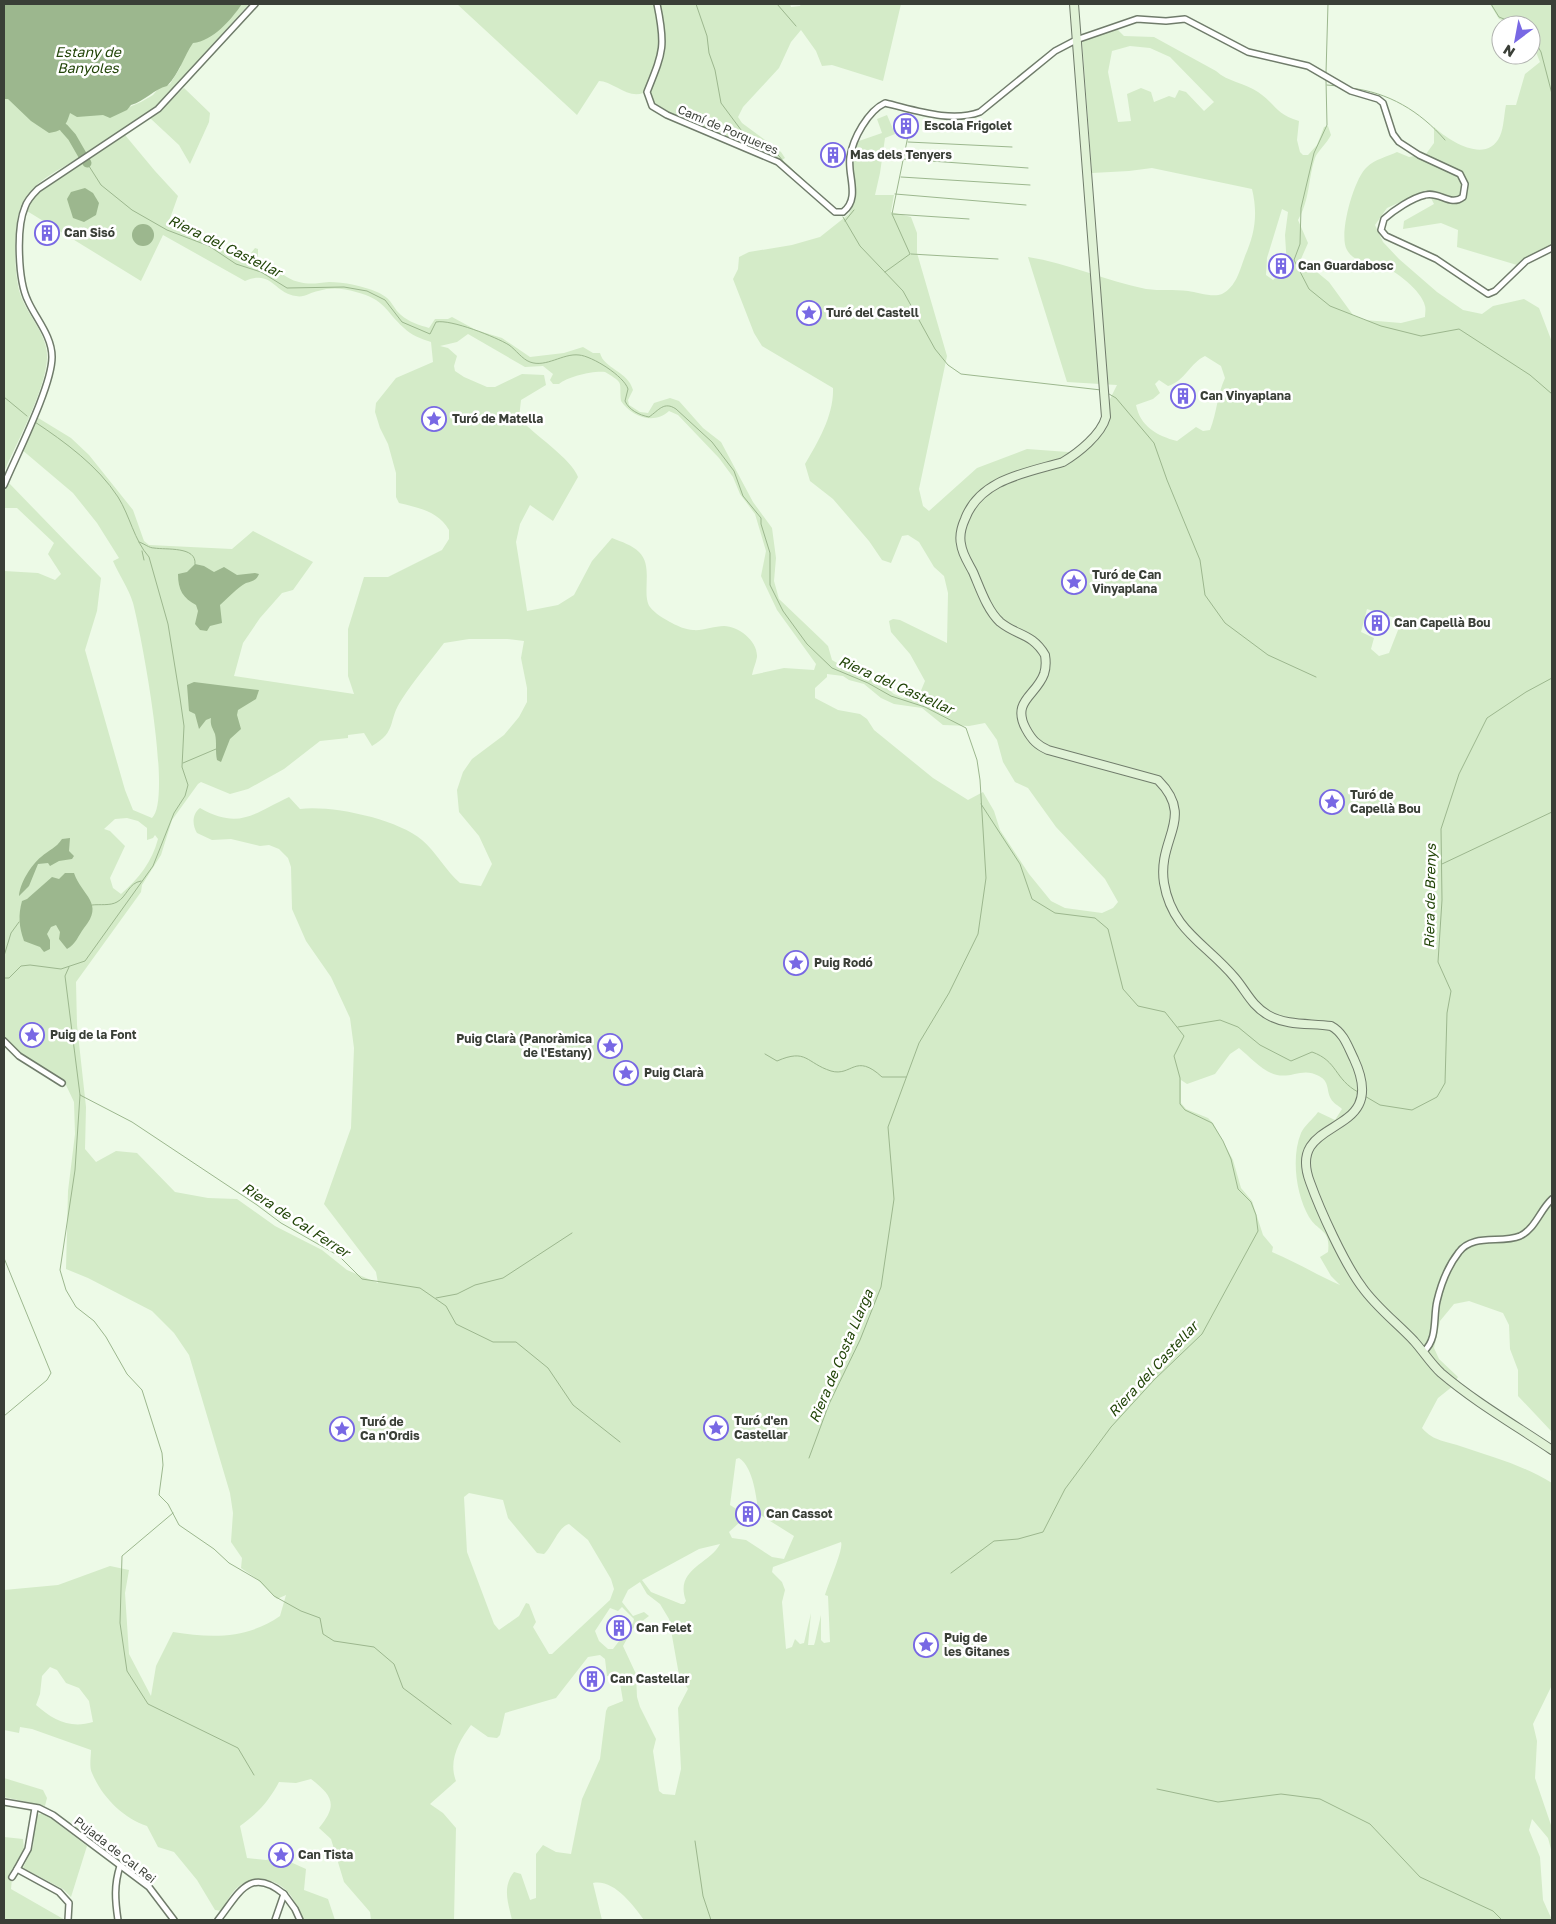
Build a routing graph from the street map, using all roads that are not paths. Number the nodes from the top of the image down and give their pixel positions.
1 (255, 4) edge
2 (657, 4) edge
3 (1074, 4) edge
4 (1076, 40) junction
5 (1552, 248) edge
6 (4, 485) edge
7 (4, 1041) edge
8 (62, 1083) dead end
9 (1552, 1199) edge
10 (1424, 1351) junction
11 (1552, 1450) edge
12 (4, 1802) edge
13 (35, 1808) junction
14 (120, 1866) junction
15 (18, 1869) junction
16 (12, 1877) dead end
17 (284, 1894) junction
18 (68, 1920) edge
19 (118, 1920) edge
20 (174, 1920) edge
21 (218, 1920) edge
22 (274, 1920) edge
23 (300, 1920) edge

1 - 6 street
2 - 4 street, Camí de Porqueres
3 - 4 main road
4 - 5 street
4 - 10 main road
7 - 8 street
9 - 10 street
10 - 11 main road
12 - 13 street, Pujada de Cal Rei
13 - 14 street, Pujada de Cal Rei
13 - 15 street
14 - 19 street
14 - 20 street, Pujada de Cal Rei
15 - 16 street
15 - 18 street
17 - 21 street
17 - 22 street
17 - 23 street

